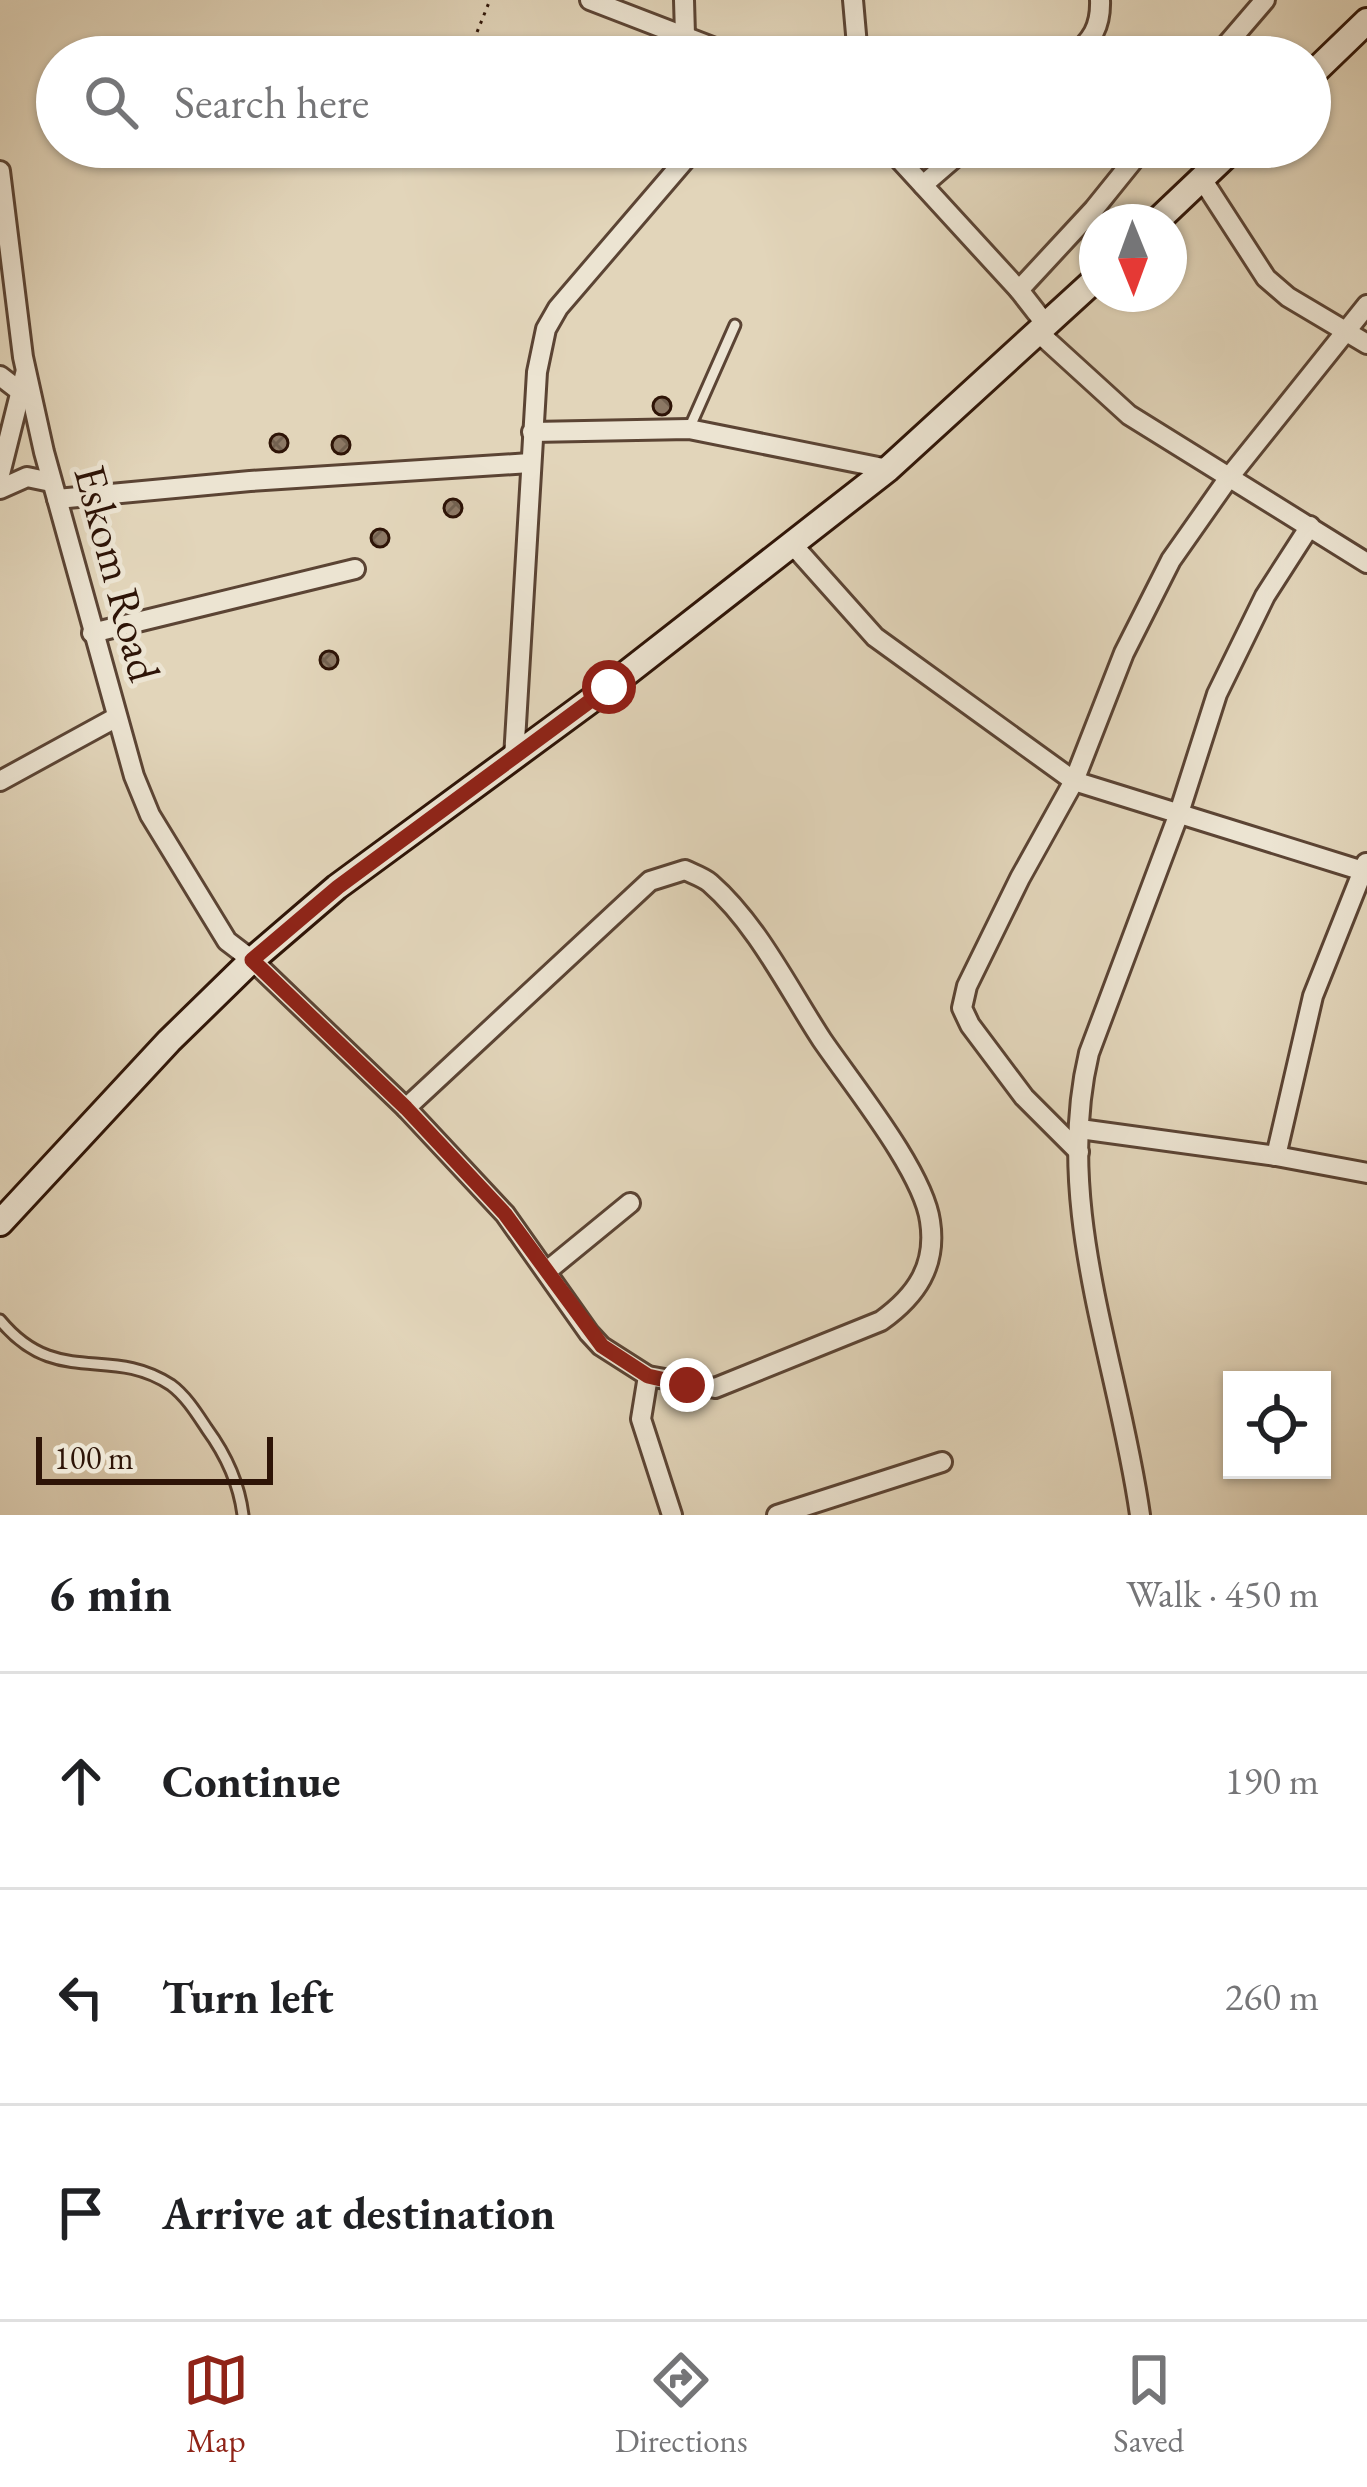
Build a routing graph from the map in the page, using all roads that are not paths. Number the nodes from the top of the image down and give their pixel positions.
1 (590, 0) edge
2 (684, 0) edge
3 (854, 0) edge
4 (1100, 0) edge
5 (1265, 0) edge
6 (1367, 21) edge
7 (685, 35) joint
8 (857, 36) edge
9 (1089, 36) edge
10 (1234, 36) edge
11 (1331, 56) edge
12 (678, 168) edge
13 (908, 168) edge
14 (943, 168) edge
15 (1127, 168) edge
16 (1213, 168) edge
17 (0, 171) edge
18 (1202, 178) junction
19 (923, 185) junction
20 (1175, 204) edge
21 (1019, 290) junction
22 (1079, 295) edge
23 (1367, 305) edge
24 (734, 325) dead end
25 (1042, 330) junction
26 (1343, 331) junction
27 (1367, 344) edge
28 (26, 369) junction
29 (0, 376) edge
30 (21, 392) junction
31 (689, 429) junction
32 (532, 431) junction
33 (530, 464) junction
34 (889, 469) junction
35 (0, 474) edge
36 (1230, 476) junction
37 (0, 489) edge
38 (54, 490) junction
39 (1310, 526) junction
40 (792, 544) junction
41 (1367, 563) edge
42 (356, 569) dead end
43 (92, 633) junction
44 (117, 717) junction
45 (514, 758) junction
46 (0, 781) edge
47 (1074, 781) junction
48 (1178, 816) junction
49 (1365, 866) edge
50 (252, 960) junction
51 (406, 1108) junction
52 (1080, 1129) junction
53 (1079, 1152) junction
54 (1276, 1156) junction
55 (1367, 1173) edge
56 (630, 1203) dead end
57 (0, 1223) edge
58 (547, 1270) junction
59 (0, 1320) edge
60 (648, 1376) junction
61 (942, 1462) dead end
62 (243, 1515) edge
63 (672, 1515) edge
64 (777, 1515) edge
65 (1140, 1515) edge

1 - 7 street
2 - 7 street
3 - 8 street
4 - 9 street
5 - 10 street
6 - 11 street
12 - 32 street
13 - 19 street
14 - 19 street
15 - 21 street
16 - 18 street
17 - 28 street, Eskom Road
18 - 20 street
18 - 26 street
19 - 21 street
21 - 25 street
22 - 25 street
23 - 26 street
24 - 31 lane
25 - 34 street
25 - 36 street
26 - 27 street
26 - 36 street
28 - 30 street
28 - 38 street, Eskom Road
29 - 30 street
30 - 35 street
31 - 32 street
31 - 34 street
32 - 33 street
33 - 38 street
33 - 45 street
34 - 40 street
36 - 39 street
36 - 47 street
37 - 38 street
38 - 43 street, Eskom Road
39 - 41 street
39 - 48 street
40 - 45 street
40 - 47 street
42 - 43 street
43 - 44 street, Eskom Road
44 - 46 street
44 - 50 street, Eskom Road
45 - 50 street
47 - 48 street
47 - 53 street
48 - 49 street
48 - 52 street
49 - 54 street
50 - 51 street, Eskom Road
50 - 57 street
51 - 58 street, Eskom Road
51 - 60 street
52 - 53 street
52 - 54 street
53 - 65 street
54 - 55 street
56 - 58 street
58 - 60 street, Eskom Road
59 - 62 lane
60 - 63 street
61 - 64 street

